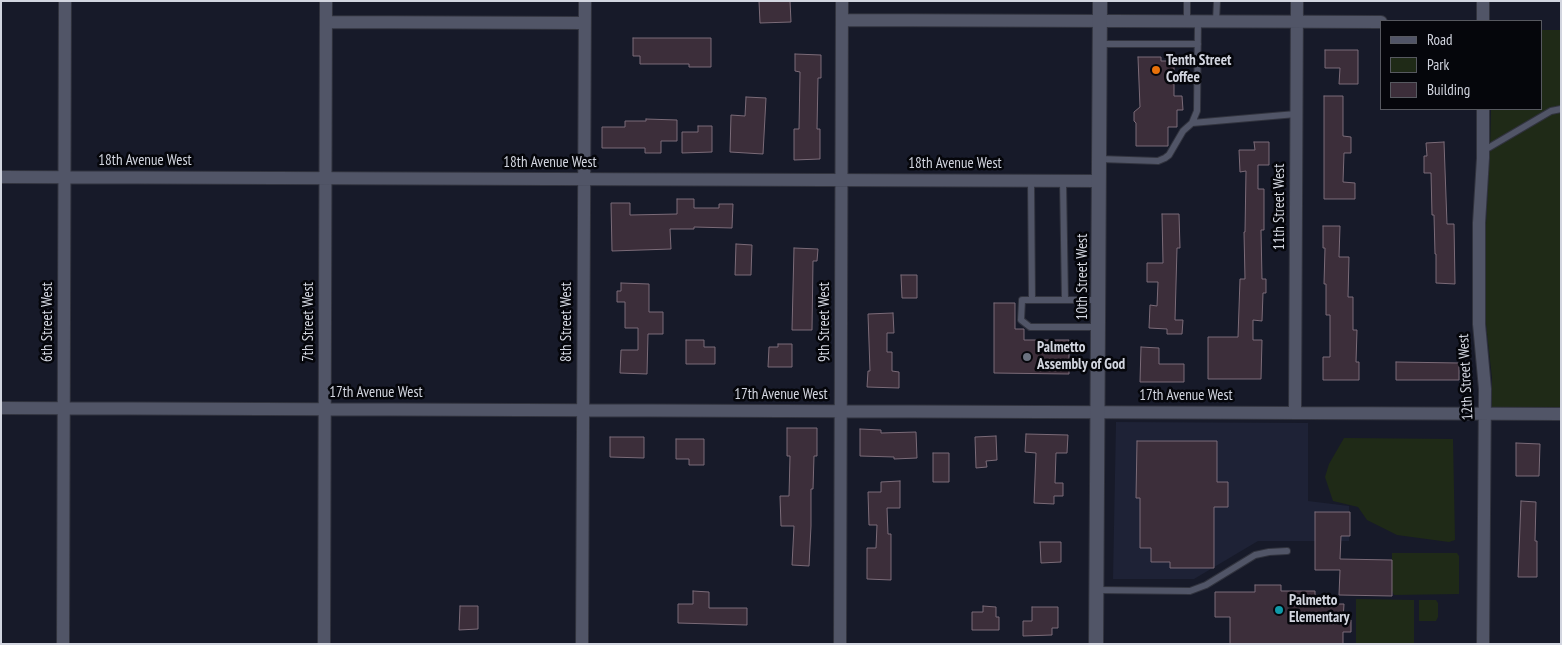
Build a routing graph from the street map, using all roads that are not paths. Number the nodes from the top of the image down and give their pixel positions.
1 (65, 1) edge
2 (326, 1) edge
3 (585, 1) edge
4 (842, 1) edge
5 (1100, 1) edge
6 (1187, 1) edge
7 (1216, 1) edge
8 (1297, 1) edge
9 (1484, 1) edge
10 (842, 20) junction
11 (1483, 20) edge
12 (1100, 21) junction
13 (1193, 21) junction
14 (1216, 21) junction
15 (326, 22) junction
16 (1296, 22) junction
17 (1380, 22) edge
18 (585, 23) junction
19 (1100, 44) junction
20 (1198, 44) junction
21 (1561, 109) edge
22 (1483, 110) edge
23 (1296, 114) junction
24 (1192, 123) junction
25 (1483, 151) junction
26 (1100, 159) junction
27 (1, 177) edge
28 (65, 177) junction
29 (326, 178) junction
30 (584, 179) junction
31 (841, 180) junction
32 (1031, 181) junction
33 (1063, 181) junction
34 (1099, 181) junction
35 (1032, 300) junction
36 (1065, 300) junction
37 (1099, 300) junction
38 (1099, 327) junction
39 (1, 408) edge
40 (64, 408) junction
41 (325, 409) junction
42 (583, 410) junction
43 (840, 411) junction
44 (1098, 412) junction
45 (1295, 413) junction
46 (1485, 413) junction
47 (1561, 414) edge
48 (1287, 551) dead end
49 (1097, 590) junction
50 (62, 644) edge
51 (324, 644) edge
52 (582, 644) edge
53 (840, 644) edge
54 (1096, 644) edge
55 (1483, 644) edge

1 - 28 street, 6th Street West
2 - 15 street, 7th Street West
3 - 18 street, 8th Street West
4 - 10 street, 9th Street West
5 - 12 street, 10th Street West
6 - 13 lane
7 - 14 lane
8 - 16 street, 11th Street West
9 - 11 street
10 - 12 street
10 - 31 street, 9th Street West
12 - 13 street
12 - 19 street, 10th Street West
13 - 14 street
13 - 20 lane
14 - 16 street
15 - 18 street
15 - 29 street, 7th Street West
16 - 17 street
16 - 23 street, 11th Street West
18 - 30 street, 8th Street West
19 - 20 lane
19 - 26 street, 10th Street West
20 - 24 lane
21 - 25 lane
22 - 25 street, 12th Street West
23 - 24 lane
23 - 45 street, 11th Street West
24 - 26 lane
25 - 46 street, 12th Street West
26 - 34 street, 10th Street West
27 - 28 street, 18th Avenue West
28 - 29 street, 18th Avenue West
28 - 40 street, 6th Street West
29 - 30 street, 18th Avenue West
29 - 41 street, 7th Street West
30 - 31 street, 18th Avenue West
30 - 42 street, 8th Street West
31 - 32 street, 18th Avenue West
31 - 43 street, 9th Street West
32 - 33 street, 18th Avenue West
32 - 35 lane
33 - 34 street, 18th Avenue West
33 - 36 lane
34 - 37 street, 10th Street West
35 - 36 lane
35 - 38 lane
36 - 37 lane
37 - 38 street, 10th Street West
38 - 44 street, 10th Street West
39 - 40 street, 17th Avenue West
40 - 41 street, 17th Avenue West
40 - 50 street, 6th Street West
41 - 42 street, 17th Avenue West
41 - 51 street, 7th Street West
42 - 43 street, 17th Avenue West
42 - 52 street, 8th Street West
43 - 44 street, 17th Avenue West
43 - 53 street, 9th Street West
44 - 45 street, 17th Avenue West
44 - 49 street, 10th Street West
45 - 46 street, 17th Avenue West
46 - 47 street, 17th Avenue West
46 - 55 street, 12th Street West
48 - 49 lane
49 - 54 street, 10th Street West

